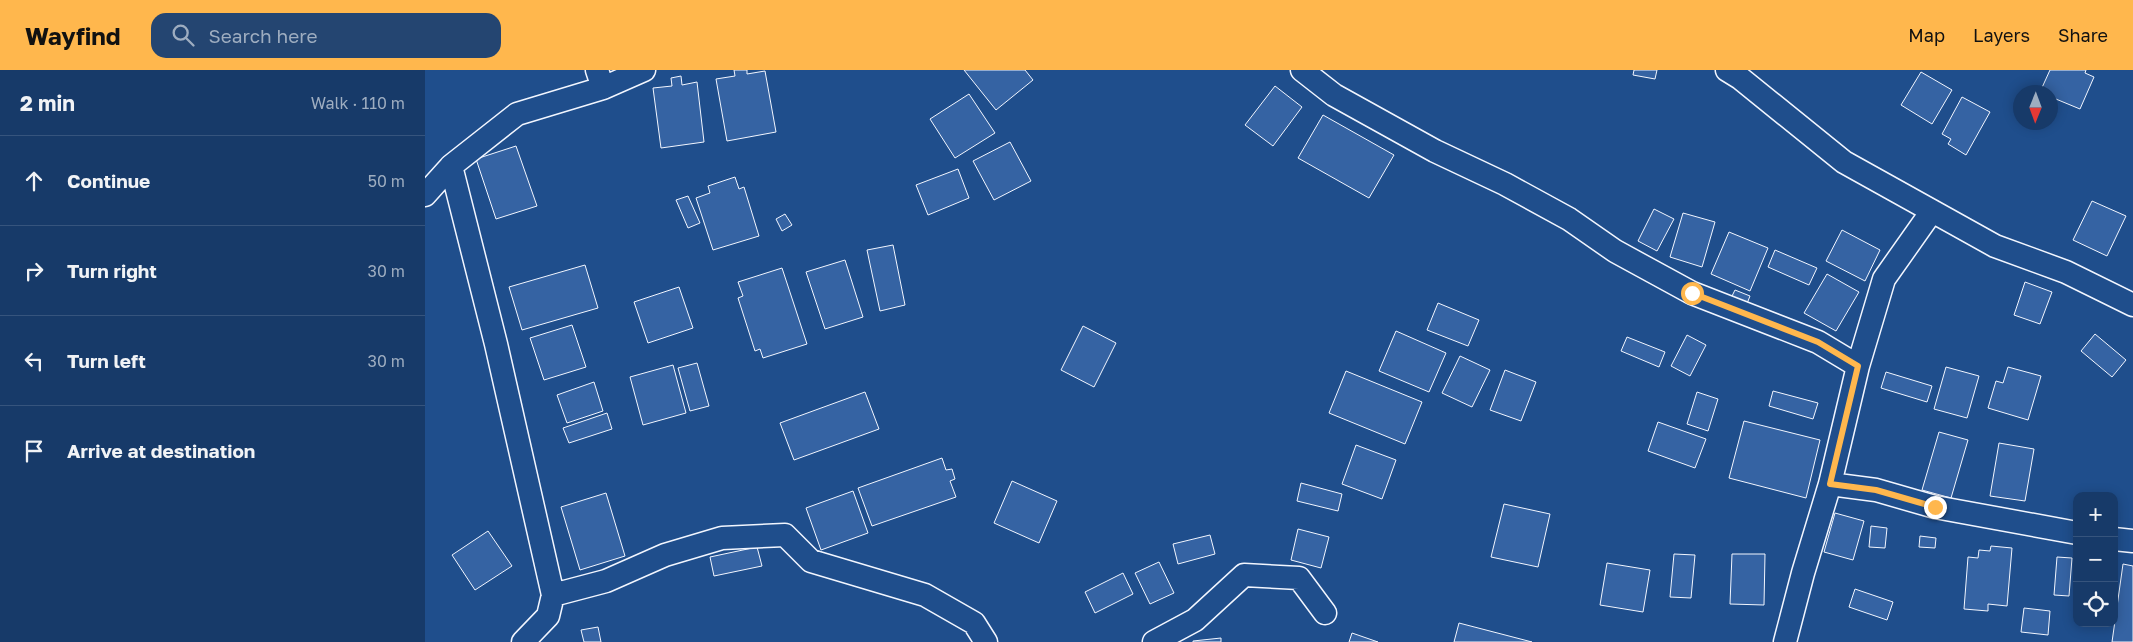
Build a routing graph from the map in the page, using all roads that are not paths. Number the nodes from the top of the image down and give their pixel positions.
1 (644, 70) edge
2 (1301, 70) edge
3 (1740, 74) edge
4 (600, 79) edge
5 (451, 166) junction
6 (425, 195) edge
7 (1932, 211) junction
8 (2133, 306) edge
9 (1858, 366) junction
10 (1830, 484) junction
11 (2073, 532) edge
12 (2118, 539) edge
13 (2133, 541) edge
14 (553, 595) junction
15 (1325, 613) dead end
16 (523, 642) edge
17 (986, 642) edge
18 (1154, 642) edge
19 (1785, 642) edge

1 - 4 street
2 - 9 street
3 - 7 street
4 - 5 street
5 - 6 street
5 - 14 street
7 - 8 street
7 - 9 street
9 - 10 street
10 - 11 street
10 - 19 street
12 - 13 street
14 - 16 street
14 - 17 street
15 - 18 street

